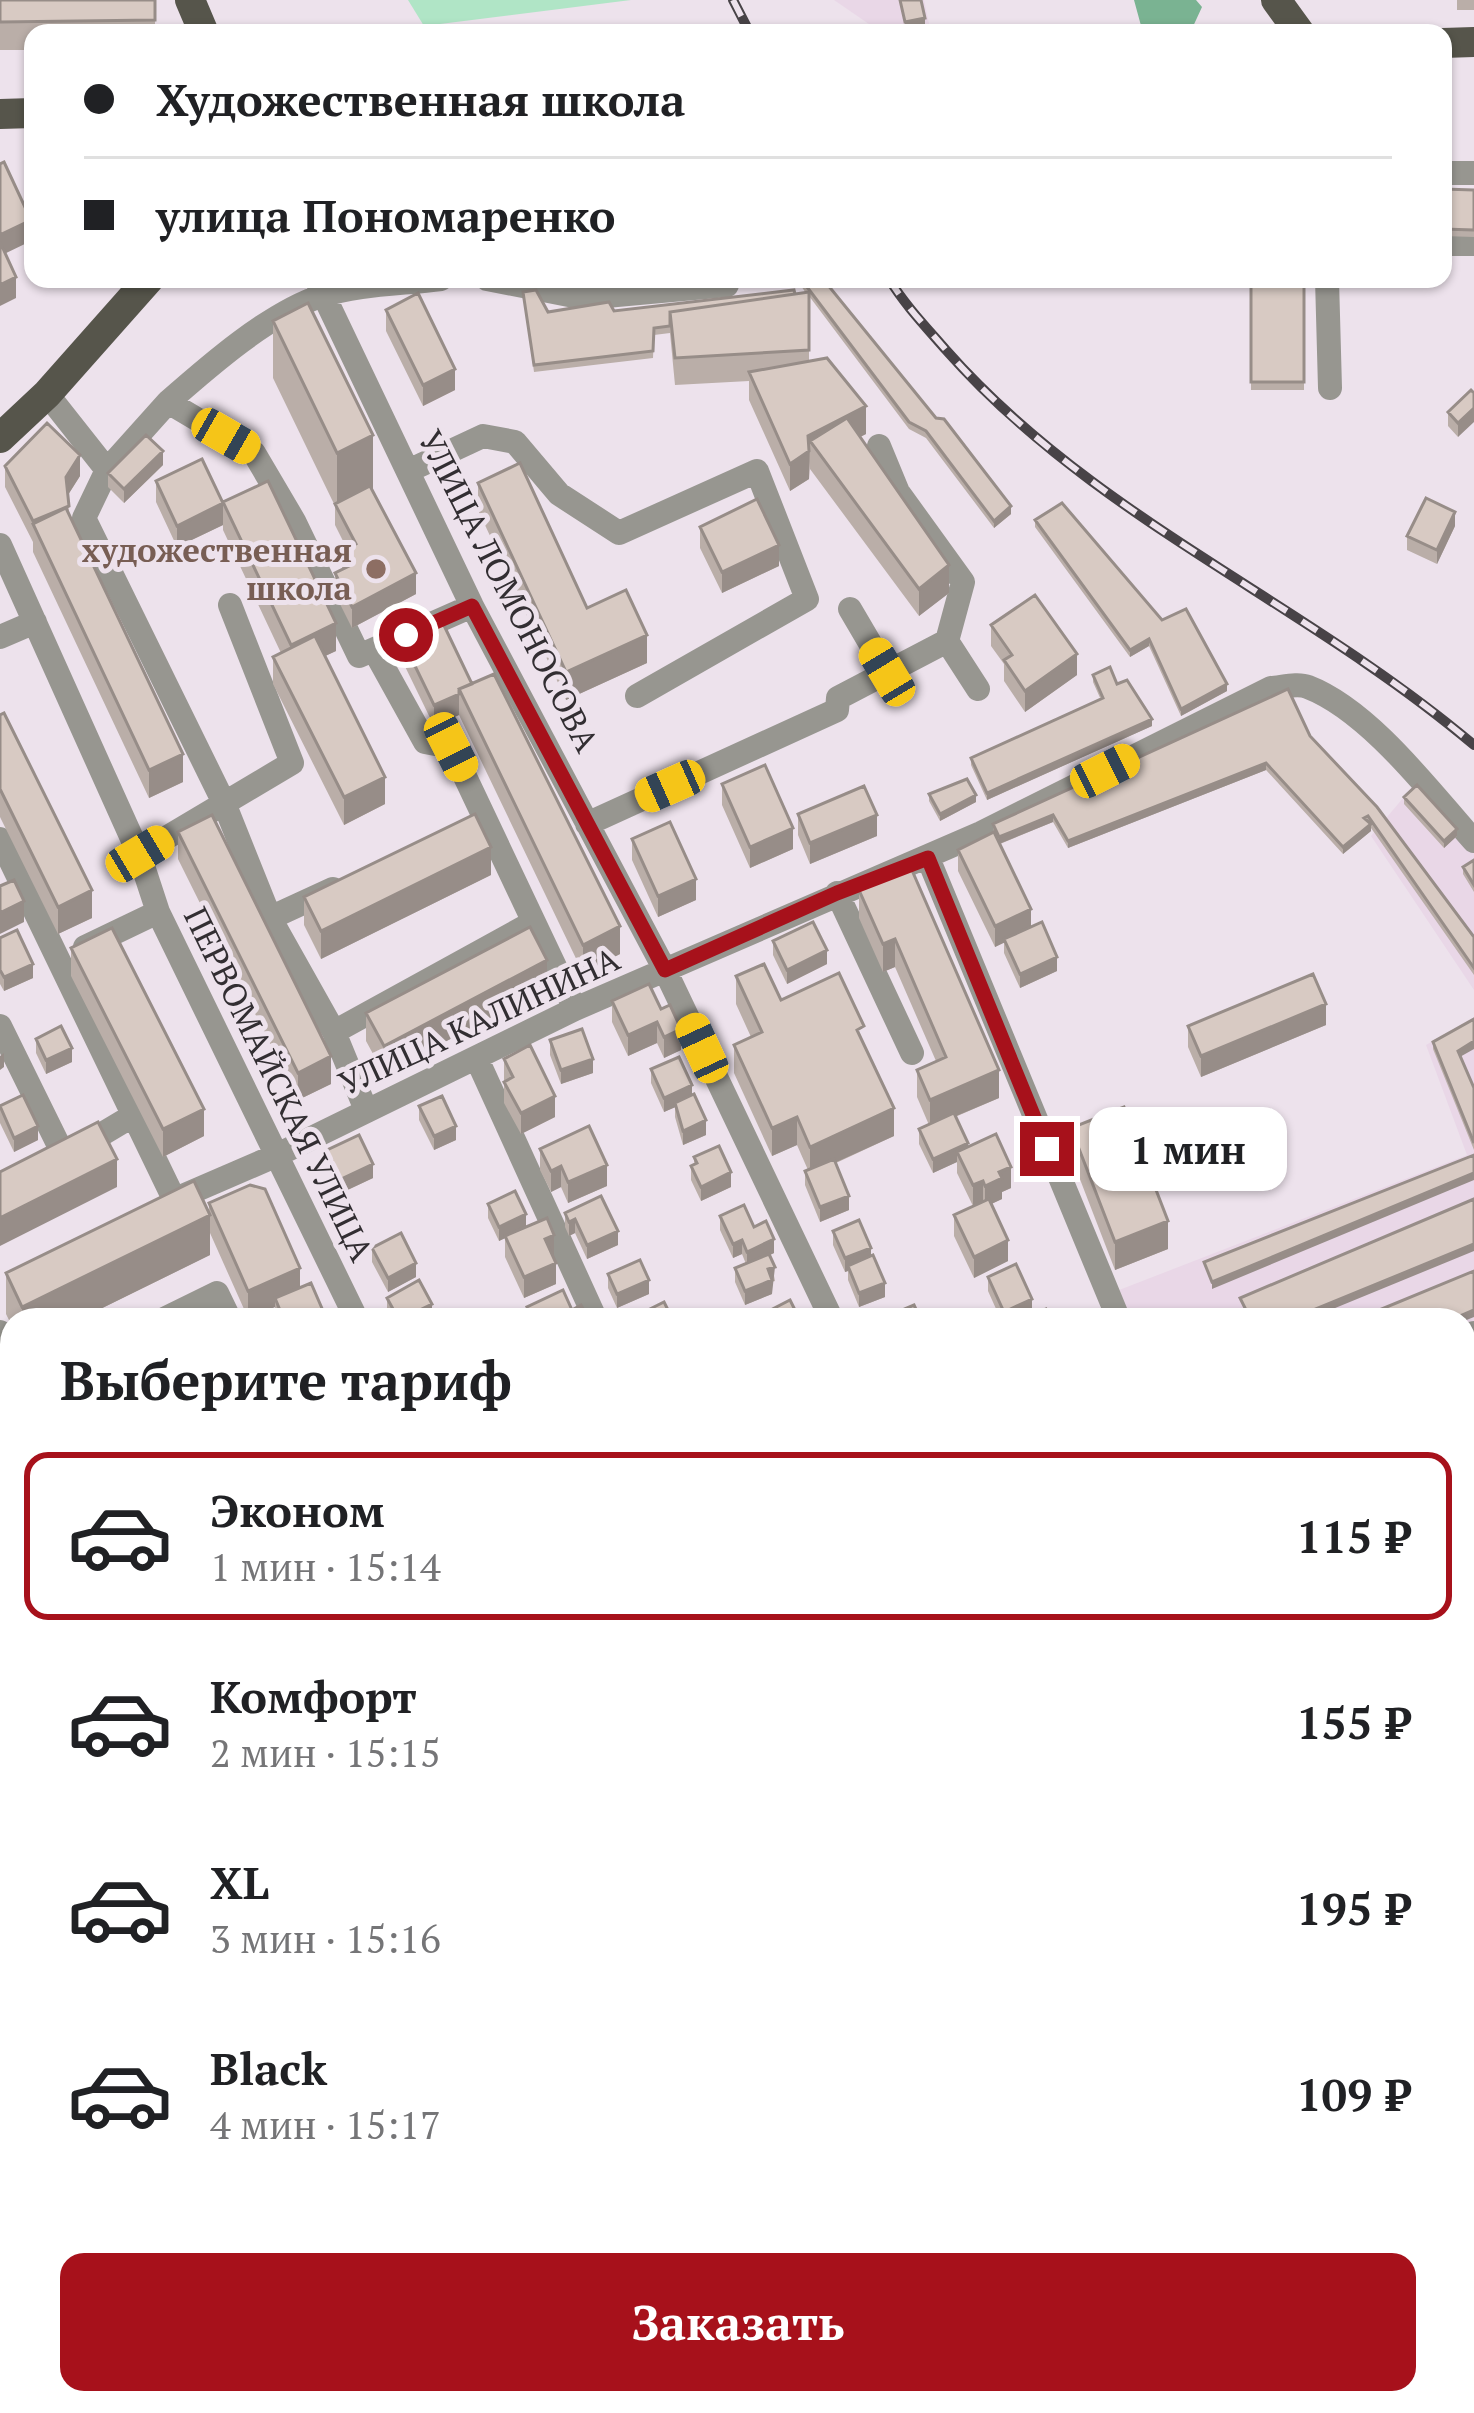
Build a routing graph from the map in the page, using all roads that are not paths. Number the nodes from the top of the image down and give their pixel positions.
1 (141, 288) edge
2 (319, 288) edge
3 (320, 288) edge
4 (533, 288) edge
5 (694, 288) edge
6 (1327, 288) edge
7 (1330, 388) dead end
8 (47, 394) junction
9 (168, 402) junction
10 (0, 438) edge
11 (879, 446) dead end
12 (106, 470) junction
13 (408, 471) junction
14 (0, 545) edge
15 (230, 605) dead end
16 (472, 606) junction
17 (850, 609) dead end
18 (35, 622) junction
19 (0, 637) edge
20 (947, 641) junction
21 (374, 650) junction
22 (887, 672) junction
23 (978, 689) dead end
24 (638, 696) dead end
25 (224, 803) junction
26 (587, 824) junction
27 (0, 839) edge
28 (1474, 842) edge
29 (140, 854) junction
30 (928, 858) junction
31 (357, 879) edge
32 (837, 893) junction
33 (158, 912) junction
34 (270, 918) junction
35 (532, 922) junction
36 (61, 959) junction
37 (665, 970) junction
38 (575, 1009) junction
39 (0, 1026) edge
40 (334, 1032) junction
41 (912, 1053) dead end
42 (477, 1059) junction
43 (366, 1110) junction
44 (134, 1114) junction
45 (274, 1156) junction
46 (186, 1308) edge
47 (224, 1308) edge
48 (351, 1308) edge
49 (591, 1308) edge
50 (826, 1308) edge
51 (1114, 1308) edge

1 - 8 main road
2 - 9 street
3 - 13 street, УЛИЦА ЛОМОНОСОВА
4 - 5 street
6 - 7 street
8 - 10 main road
8 - 12 street
9 - 12 street
9 - 21 street
11 - 20 street
12 - 25 street
13 - 16 street, УЛИЦА ЛОМОНОСОВА
13 - 24 street
14 - 18 street, ПЕРВОМАЙСКАЯ УЛИЦА
15 - 25 street
16 - 21 street
16 - 26 street, УЛИЦА ЛОМОНОСОВА
17 - 22 street
18 - 19 street
18 - 29 street, ПЕРВОМАЙСКАЯ УЛИЦА
20 - 22 street
20 - 23 street
21 - 35 street
22 - 26 street
25 - 29 street
25 - 34 street
26 - 37 street, УЛИЦА ЛОМОНОСОВА
27 - 36 street
28 - 30 street, УЛИЦА КАЛИНИНА
29 - 33 street, ПЕРВОМАЙСКАЯ УЛИЦА
30 - 32 street, УЛИЦА КАЛИНИНА
30 - 51 street
31 - 34 street
32 - 37 street, УЛИЦА КАЛИНИНА
32 - 41 street
33 - 36 street
33 - 45 street, ПЕРВОМАЙСКАЯ УЛИЦА
34 - 40 street
35 - 38 street
35 - 40 street
36 - 44 street
37 - 38 street, УЛИЦА КАЛИНИНА
37 - 50 street, УЛИЦА ЛОМОНОСОВА
38 - 42 street, УЛИЦА КАЛИНИНА
39 - 44 street
40 - 43 street
42 - 43 street, УЛИЦА КАЛИНИНА
42 - 49 street
43 - 45 street, УЛИЦА КАЛИНИНА
44 - 45 street, УЛИЦА КАЛИНИНА
45 - 48 street, ПЕРВОМАЙСКАЯ УЛИЦА
46 - 47 street

